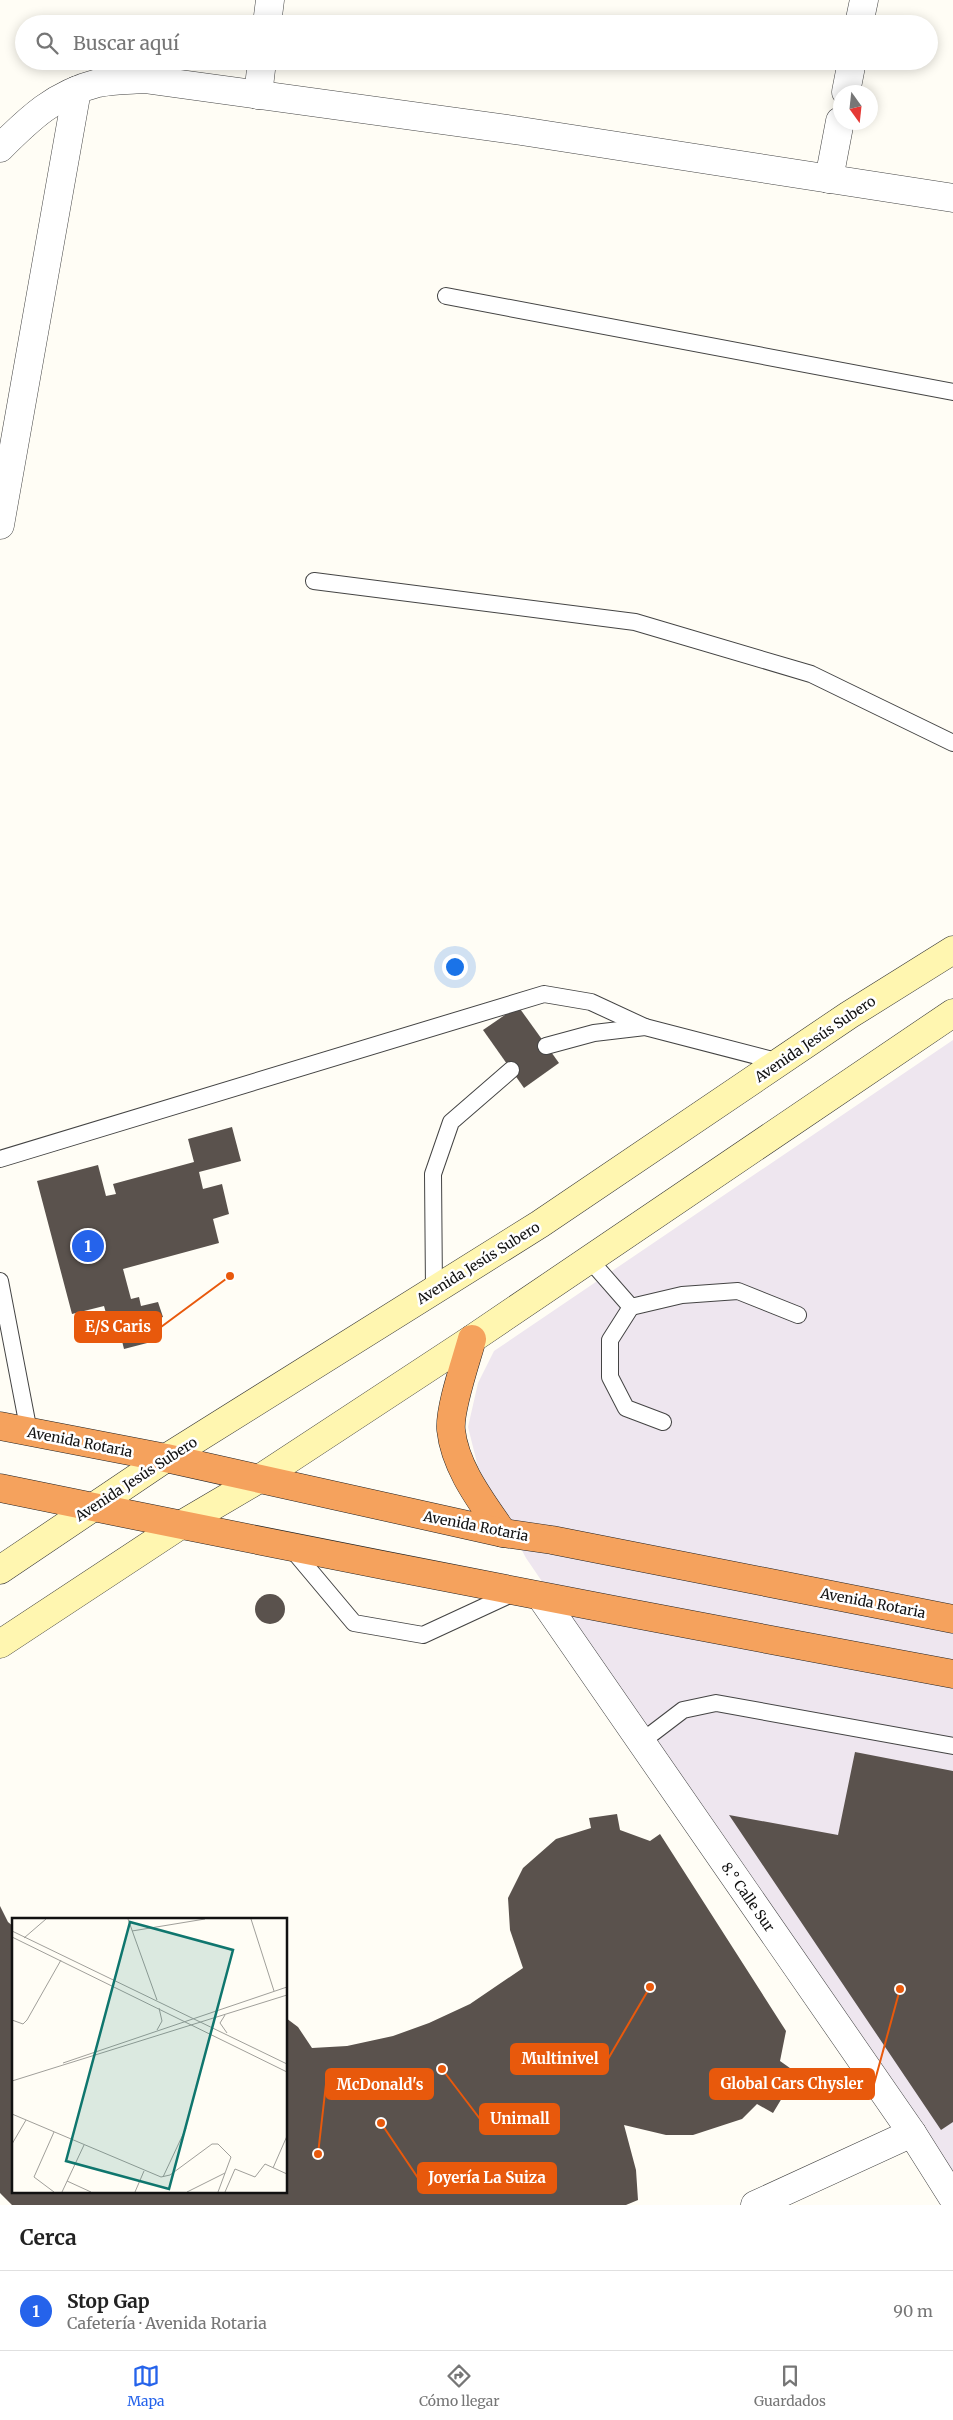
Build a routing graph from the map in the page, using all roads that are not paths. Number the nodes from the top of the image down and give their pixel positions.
1 (270, 0) edge
2 (864, 0) edge
3 (268, 15) edge
4 (862, 15) edge
5 (261, 70) edge
6 (850, 70) edge
7 (847, 85) edge
8 (77, 90) junction
9 (258, 95) junction
10 (838, 130) edge
11 (0, 148) edge
12 (829, 178) junction
13 (953, 198) edge
14 (446, 296) dead end
15 (953, 392) edge
16 (0, 525) edge
17 (314, 581) dead end
18 (953, 743) edge
19 (953, 950) edge
20 (953, 1013) edge
21 (645, 1027) junction
22 (546, 1046) dead end
23 (780, 1062) junction
24 (511, 1070) dead end
25 (0, 1160) edge
26 (589, 1259) junction
27 (434, 1290) junction
28 (1, 1292) edge
29 (631, 1307) junction
30 (798, 1314) dead end
31 (472, 1339) junction
32 (663, 1422) dead end
33 (0, 1426) edge
34 (29, 1432) junction
35 (166, 1458) junction
36 (259, 1479) junction
37 (0, 1488) edge
38 (94, 1505) junction
39 (179, 1526) junction
40 (503, 1533) junction
41 (291, 1548) junction
42 (0, 1570) edge
43 (529, 1595) junction
44 (953, 1618) edge
45 (0, 1644) edge
46 (953, 1674) edge
47 (641, 1742) junction
48 (953, 1746) edge
49 (912, 2134) junction
50 (949, 2185) edge
51 (755, 2205) edge

1 - 3 street
2 - 4 street
5 - 9 street
6 - 7 street
8 - 9 street
8 - 11 street
8 - 16 street
9 - 12 street
10 - 12 street
12 - 13 street
14 - 15 lane
17 - 18 lane
19 - 23 main road, Avenida Jesús Subero
20 - 26 main road
21 - 22 lane
21 - 23 lane
21 - 25 lane
23 - 27 main road, Avenida Jesús Subero
24 - 27 lane
26 - 29 lane
26 - 31 main road
27 - 35 main road, Avenida Jesús Subero
28 - 34 lane
29 - 30 lane
29 - 32 lane
31 - 36 main road
31 - 40 highway
33 - 34 highway, Avenida Rotaria
34 - 35 highway, Avenida Rotaria
35 - 36 highway, Avenida Rotaria
35 - 38 main road, Avenida Jesús Subero
36 - 39 main road
36 - 40 highway, Avenida Rotaria
37 - 38 highway
38 - 39 highway
38 - 42 main road, Avenida Jesús Subero
39 - 41 highway
39 - 45 main road
40 - 44 highway, Avenida Rotaria
41 - 43 highway
41 - 43 lane
43 - 46 highway
43 - 47 street, 8.° Calle Sur
47 - 48 lane
47 - 49 street, 8.° Calle Sur
49 - 50 street, 8.° Calle Sur
49 - 51 street

